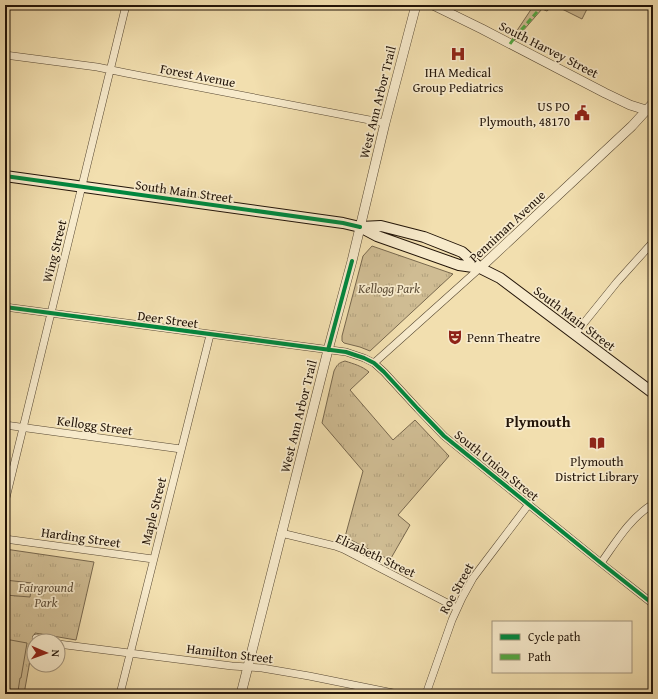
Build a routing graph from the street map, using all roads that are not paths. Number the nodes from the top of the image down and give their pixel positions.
1 (126, 5) edge
2 (416, 5) edge
3 (433, 5) edge
4 (5, 55) edge
5 (110, 70) junction
6 (653, 103) edge
7 (649, 113) edge
8 (385, 123) junction
9 (5, 176) edge
10 (82, 187) junction
11 (360, 227) junction
12 (653, 242) edge
13 (480, 268) junction
14 (5, 307) edge
15 (51, 313) junction
16 (575, 334) junction
17 (210, 335) junction
18 (328, 350) junction
19 (374, 363) junction
20 (653, 393) edge
21 (5, 425) edge
22 (23, 428) junction
23 (181, 449) junction
24 (5, 502) edge
25 (529, 504) junction
26 (653, 504) edge
27 (281, 533) junction
28 (5, 539) edge
29 (153, 559) junction
30 (601, 563) junction
31 (653, 604) edge
32 (457, 608) junction
33 (66, 645) edge
34 (130, 653) junction
35 (248, 667) junction
36 (120, 694) edge
37 (240, 694) edge
38 (398, 694) edge
39 (426, 694) edge

1 - 5 street, Wing Street
2 - 8 street, West Ann Arbor Trail
3 - 7 street, South Harvey Street
4 - 5 street, Forest Avenue
5 - 8 street, Forest Avenue
5 - 10 street, Wing Street
6 - 7 street, Penniman Avenue
7 - 13 street, Penniman Avenue
8 - 11 street, West Ann Arbor Trail
9 - 10 main road, South Main Street
10 - 11 main road, South Main Street
10 - 15 street, Wing Street
11 - 13 main road, South Main Street
11 - 13 main road, South Main Street
11 - 18 street, West Ann Arbor Trail
12 - 16 street
13 - 16 main road, South Main Street
13 - 19 street, Penniman Avenue
14 - 15 street, Deer Street
15 - 17 street, Deer Street
15 - 22 street, Wing Street
16 - 20 main road, South Main Street
17 - 18 street, Deer Street
17 - 23 street, Maple Street
18 - 19 street, South Union Street
18 - 27 street, West Ann Arbor Trail
19 - 25 street, South Union Street
21 - 22 street, Kellogg Street
22 - 23 street, Kellogg Street
22 - 24 street, Wing Street
23 - 29 street, Maple Street
25 - 30 street, South Union Street
25 - 32 street, Roe Street
26 - 30 street
27 - 32 street, Elizabeth Street
27 - 35 street, West Ann Arbor Trail
28 - 29 street, Harding Street
29 - 34 street, Maple Street
30 - 31 street, South Union Street
32 - 39 street, Roe Street
33 - 34 street, Hamilton Street
34 - 35 street, Hamilton Street
34 - 36 street, Maple Street
35 - 37 street, West Ann Arbor Trail
35 - 38 street, Hamilton Street

